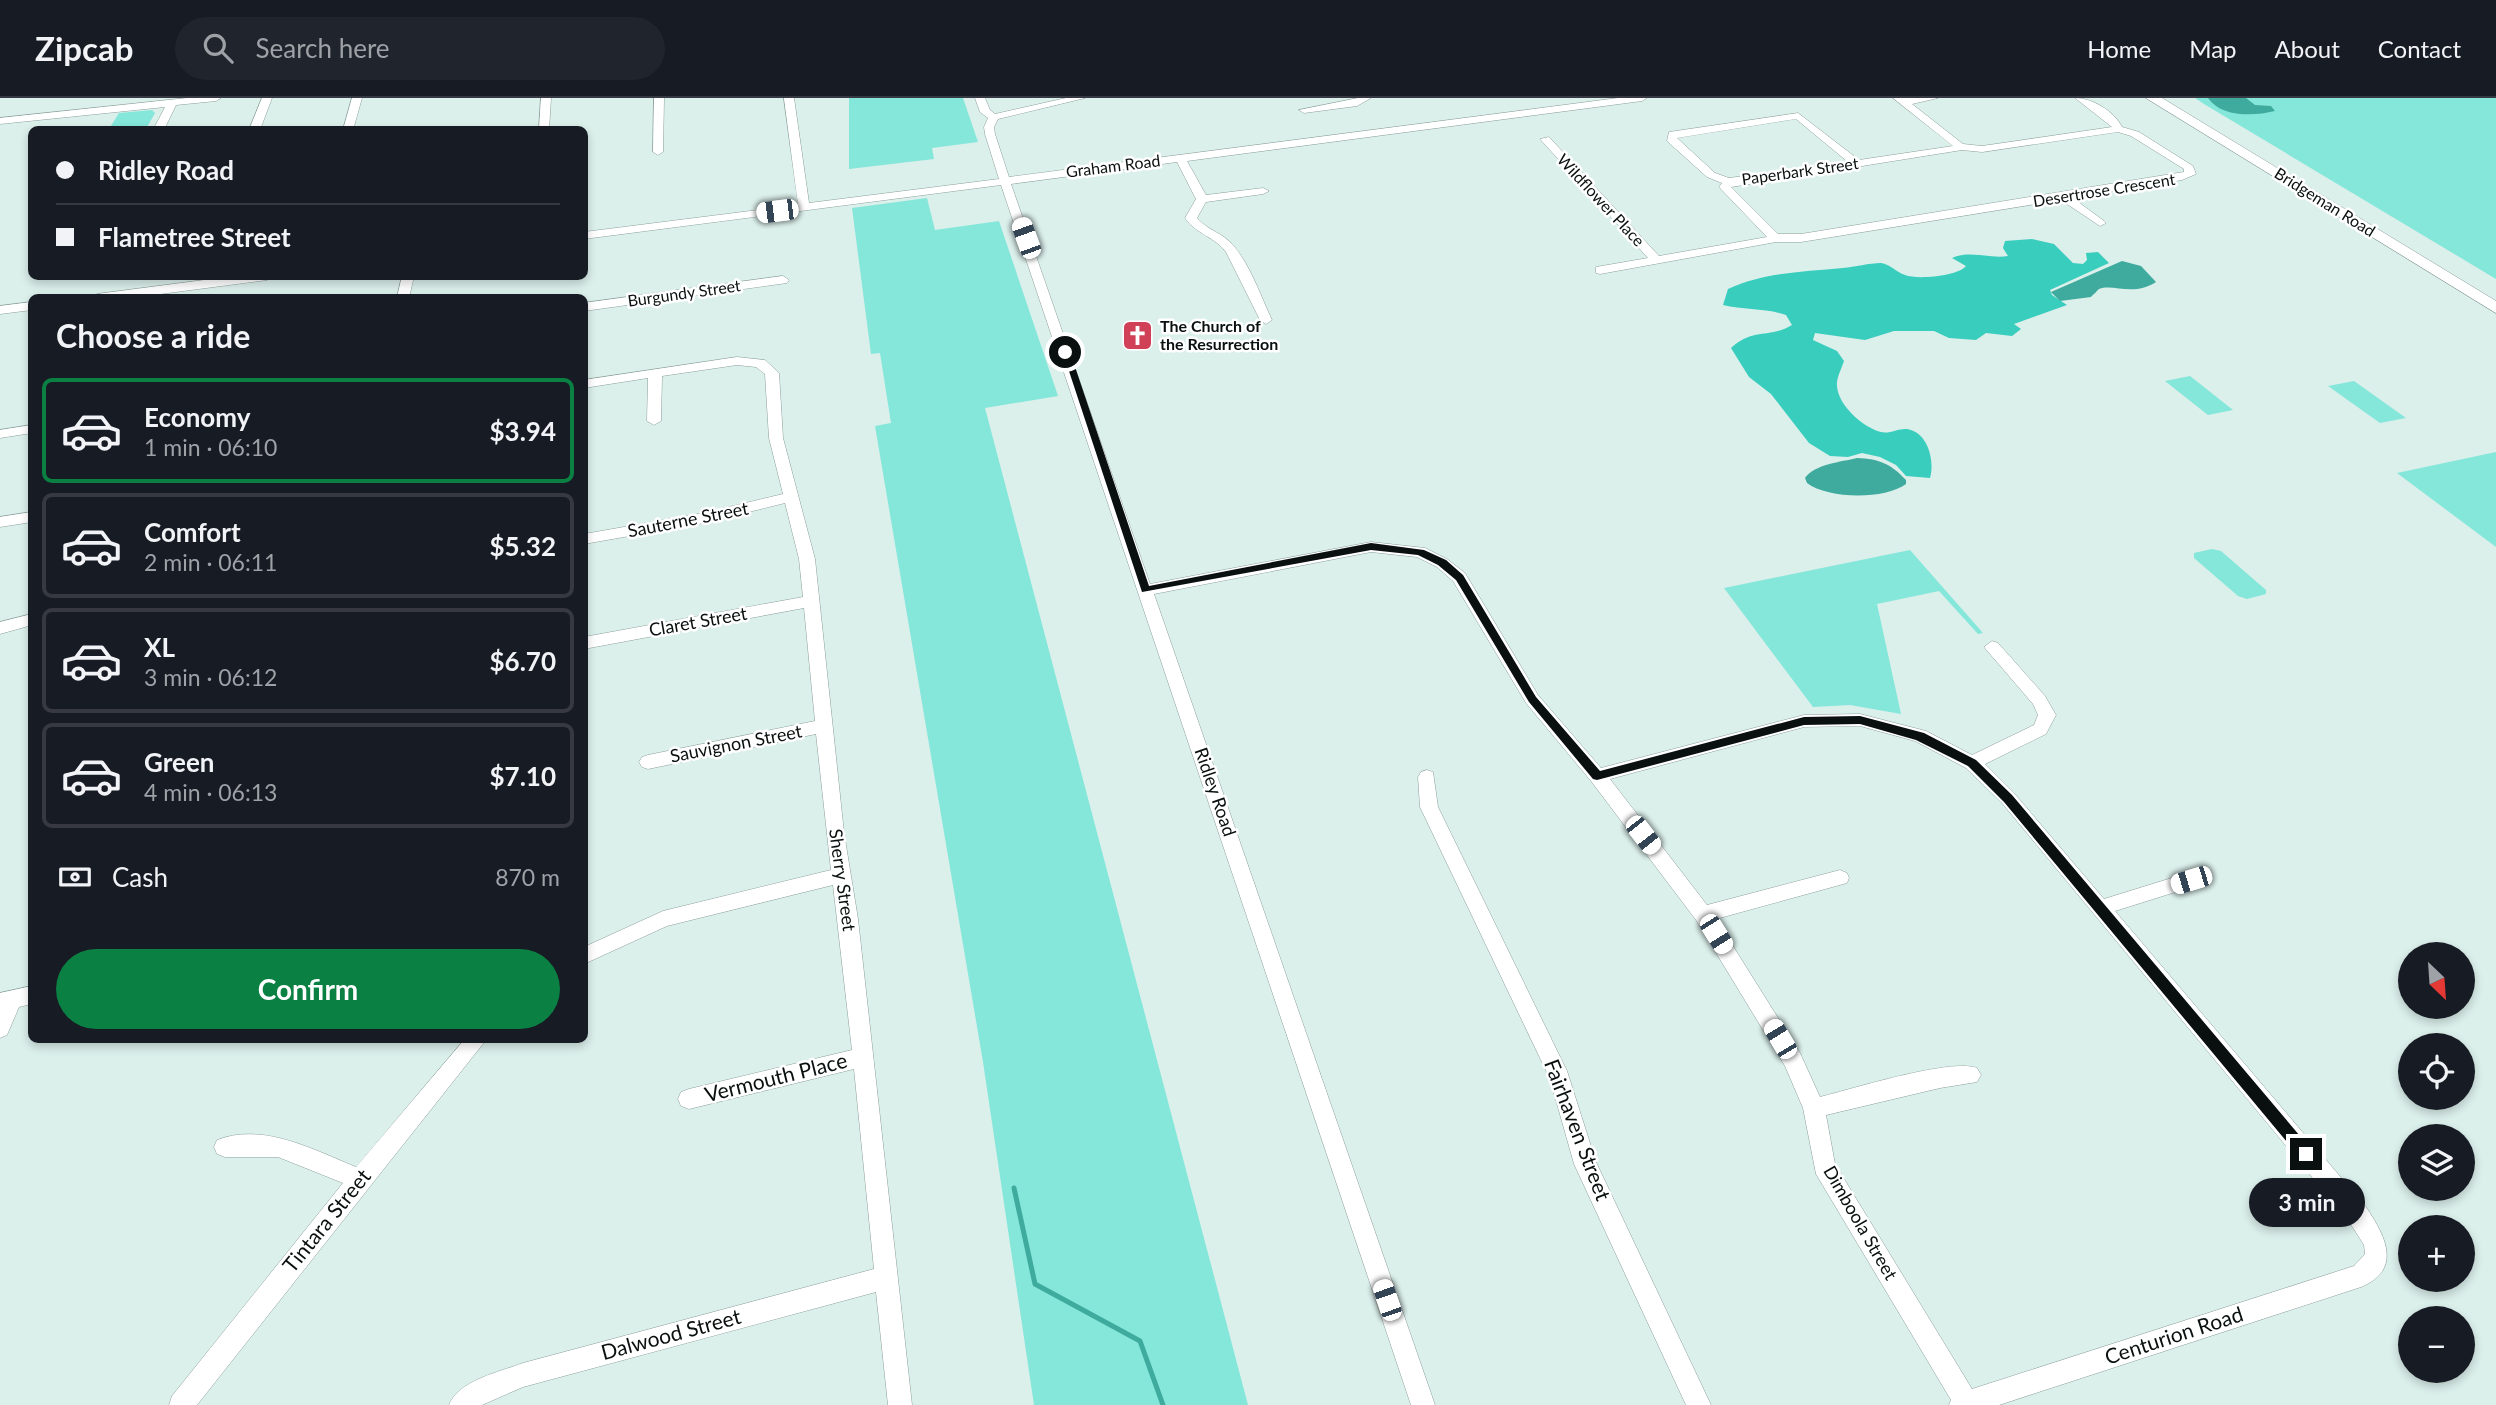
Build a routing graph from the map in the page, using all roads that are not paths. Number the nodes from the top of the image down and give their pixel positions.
1 (216, 98) edge
2 (267, 98) edge
3 (357, 98) edge
4 (547, 98) edge
5 (659, 98) edge
6 (789, 98) edge
7 (980, 98) edge
8 (1080, 98) edge
9 (1366, 98) edge
10 (1642, 98) edge
11 (1933, 98) edge
12 (2080, 98) edge
13 (2153, 98) edge
14 (2176, 98) edge
15 (1901, 100) edge
16 (172, 103) junction
17 (1304, 110) dead end
18 (71, 114) junction
19 (994, 117) junction
20 (0, 121) edge
21 (2204, 123) junction
22 (64, 126) edge
23 (160, 126) edge
24 (256, 126) edge
25 (349, 126) edge
26 (544, 126) edge
27 (2118, 129) junction
28 (1545, 139) dead end
29 (1960, 146) junction
30 (659, 152) dead end
31 (1180, 158) junction
32 (999, 162) junction
33 (1856, 163) junction
34 (1038, 176) junction
35 (1006, 180) junction
36 (1728, 182) junction
37 (1263, 191) dead end
38 (2064, 197) junction
39 (1202, 199) junction
40 (804, 207) junction
41 (2100, 223) dead end
42 (588, 235) edge
43 (1773, 238) junction
44 (1657, 261) junction
45 (1601, 270) dead end
46 (206, 280) edge
47 (783, 280) dead end
48 (176, 282) edge
49 (117, 294) edge
50 (2496, 296) edge
51 (28, 306) edge
52 (588, 306) edge
53 (2496, 308) edge
54 (0, 310) edge
55 (1266, 320) dead end
56 (655, 373) junction
57 (588, 383) edge
58 (654, 421) dead end
59 (28, 430) edge
60 (0, 434) edge
61 (792, 497) junction
62 (28, 518) edge
63 (0, 522) edge
64 (588, 538) edge
65 (1146, 590) junction
66 (812, 601) junction
67 (28, 620) edge
68 (0, 628) edge
69 (588, 642) edge
70 (1992, 647) dead end
71 (824, 726) junction
72 (648, 762) dead end
73 (1972, 763) junction
74 (1597, 776) junction
75 (1427, 777) dead end
76 (842, 875) junction
77 (1840, 878) dead end
78 (2191, 880) dead end
79 (2099, 908) junction
80 (1703, 914) junction
81 (588, 954) edge
82 (28, 996) edge
83 (5, 1001) edge
84 (0, 1030) edge
85 (474, 1043) edge
86 (863, 1057) junction
87 (1970, 1075) dead end
88 (689, 1099) dead end
89 (1814, 1108) junction
90 (225, 1147) dead end
91 (360, 1180) junction
92 (887, 1277) junction
93 (1963, 1404) edge
94 (181, 1405) edge
95 (461, 1405) edge
96 (900, 1405) edge
97 (1423, 1405) edge
98 (1699, 1405) edge

1 - 16 street
2 - 24 street
3 - 25 street
4 - 26 street
5 - 30 street
6 - 40 street
7 - 19 street
8 - 19 street
9 - 17 street
10 - 31 street, Graham Road
11 - 15 street
12 - 27 street
13 - 21 main road, Bridgeman Road
14 - 21 main road, Bridgeman Road
15 - 29 street
16 - 18 street
16 - 23 street
18 - 20 street
18 - 22 street
19 - 32 street, Ridley Road
21 - 50 main road, Bridgeman Road
21 - 53 main road, Bridgeman Road
27 - 29 street
27 - 38 street, Desertrose Crescent
28 - 44 street, Wildflower Place
29 - 33 street, Paperbark Street
31 - 34 street, Graham Road
31 - 39 street
32 - 34 street
32 - 35 street, Ridley Road
33 - 36 street, Paperbark Street
33 - 36 street
34 - 35 street, Graham Road
35 - 40 street, Graham Road
35 - 65 street, Ridley Road
36 - 43 street, Paperbark Street
37 - 39 street
38 - 41 street
38 - 43 street, Desertrose Crescent
39 - 55 street
40 - 42 street, Graham Road
43 - 44 street
44 - 45 street
46 - 48 street
47 - 52 street, Burgundy Street
48 - 49 street
51 - 54 street
56 - 57 street, Sherry Street
56 - 58 street
56 - 61 street, Sherry Street
59 - 60 street
61 - 64 street, Sauterne Street
61 - 66 street, Sherry Street
62 - 63 street
65 - 74 street, Dimboola Street
65 - 97 street, Ridley Road
66 - 69 street, Claret Street
66 - 71 street, Sherry Street
67 - 68 street
70 - 73 street
71 - 72 street, Sauvignon Street
71 - 76 street, Sherry Street
73 - 74 street
73 - 79 street
74 - 80 street, Dimboola Street
75 - 98 street, Fairhaven Street
76 - 81 street
76 - 86 street, Sherry Street
77 - 80 street
78 - 79 street
79 - 93 street, Centurion Road
80 - 89 street, Dimboola Street
82 - 83 street
83 - 84 street
85 - 91 street, Tintara Street
86 - 88 street, Vermouth Place
86 - 92 street, Sherry Street
87 - 89 street
89 - 93 street, Dimboola Street
90 - 91 street
91 - 94 street, Tintara Street
92 - 95 street, Dalwood Street
92 - 96 street, Sherry Street

